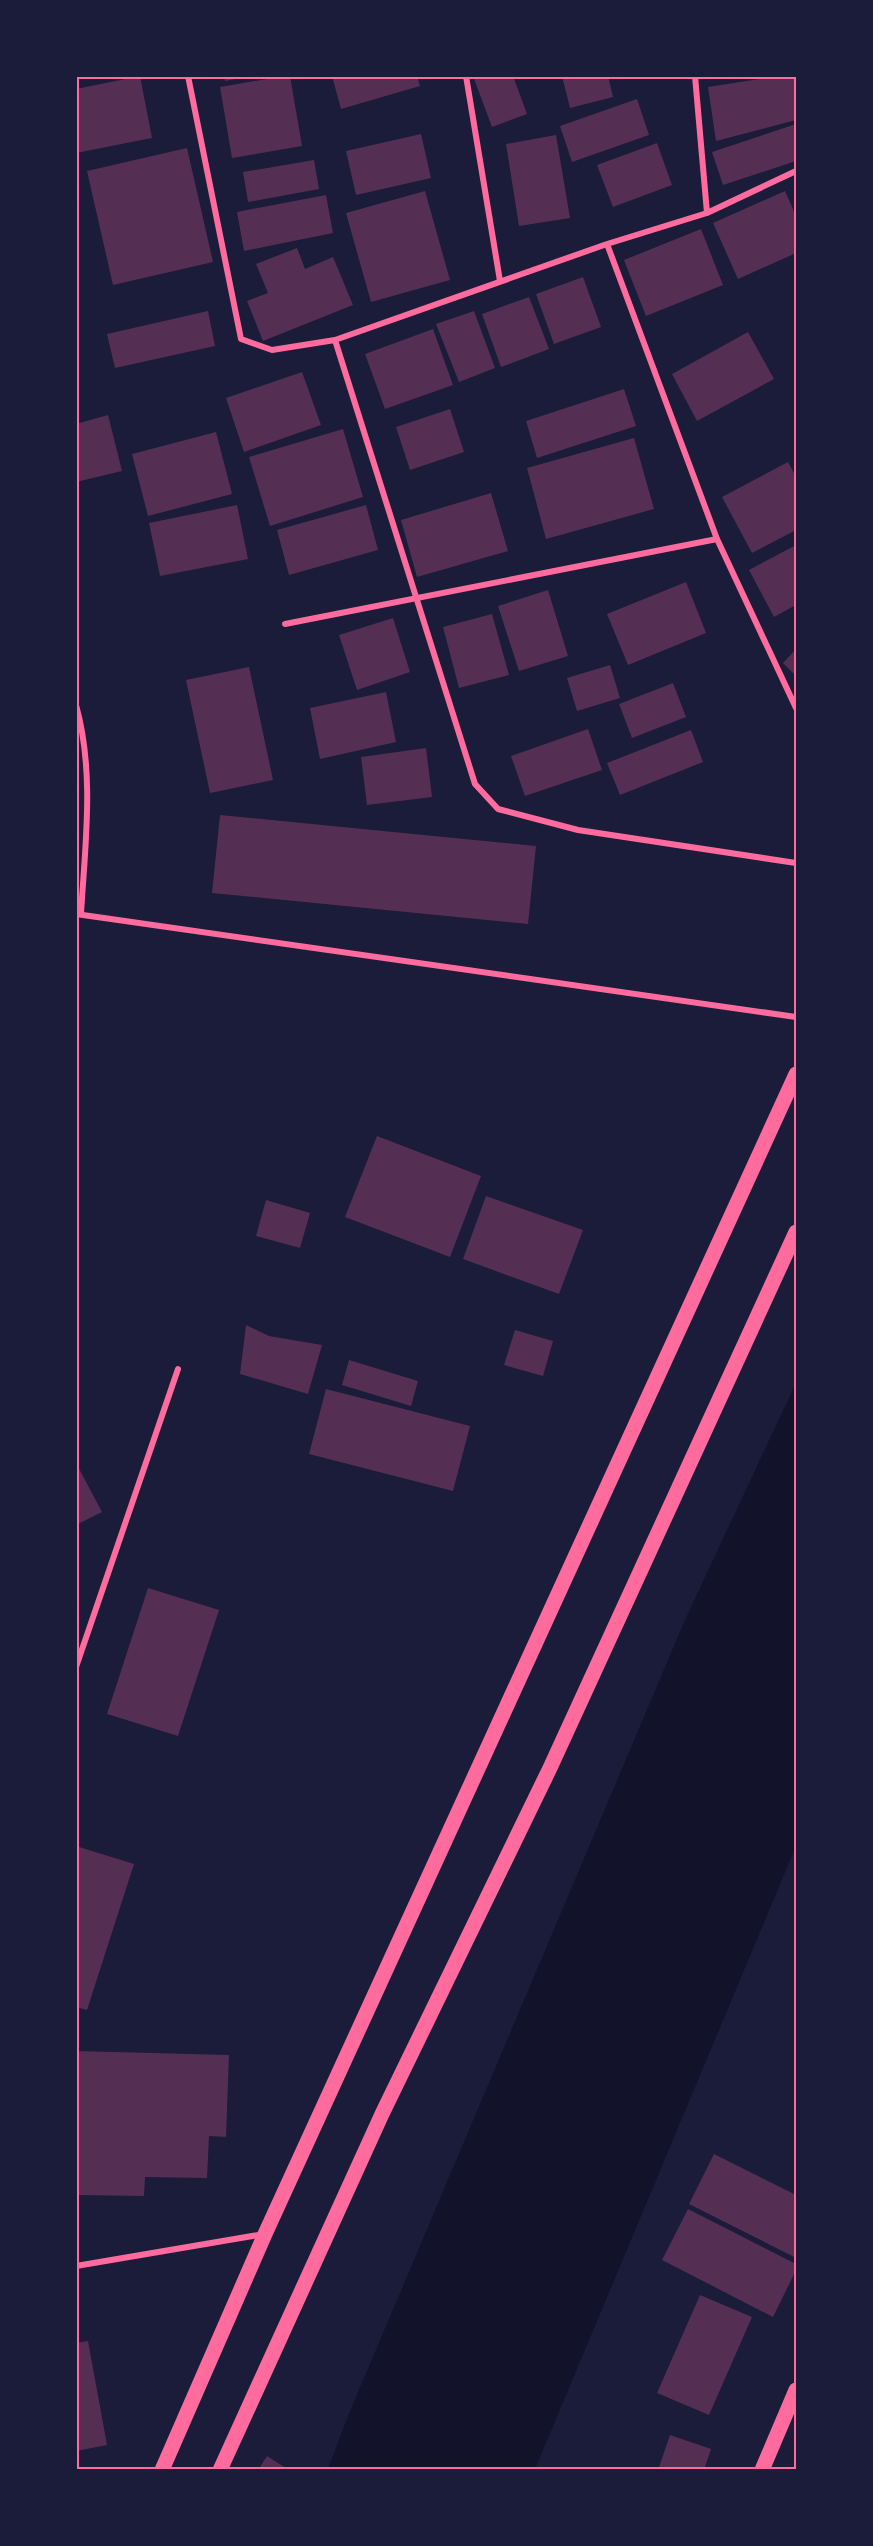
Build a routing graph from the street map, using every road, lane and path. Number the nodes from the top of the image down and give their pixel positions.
1 (188, 76) edge
2 (466, 76) edge
3 (695, 76) edge
4 (796, 171) edge
5 (707, 213) junction
6 (607, 244) junction
7 (500, 281) junction
8 (334, 340) junction
9 (717, 539) junction
10 (417, 600) junction
11 (285, 624) dead end
12 (76, 705) edge
13 (796, 708) edge
14 (796, 862) edge
15 (79, 914) edge
16 (796, 1017) edge
17 (796, 1074) edge
18 (796, 1232) edge
19 (178, 1369) dead end
20 (76, 1667) edge
21 (265, 2234) junction
22 (76, 2266) edge
23 (796, 2390) edge
24 (162, 2469) edge
25 (220, 2469) edge
26 (762, 2469) edge

1 - 8 street
2 - 7 street
3 - 5 street
4 - 5 street
5 - 6 street
6 - 7 street
6 - 9 street
7 - 8 street
8 - 10 street
9 - 10 street
9 - 13 street
10 - 11 street
10 - 14 street
12 - 15 street
15 - 16 street
17 - 21 main road
18 - 25 main road
19 - 20 street
21 - 22 street
21 - 24 main road
23 - 26 main road

